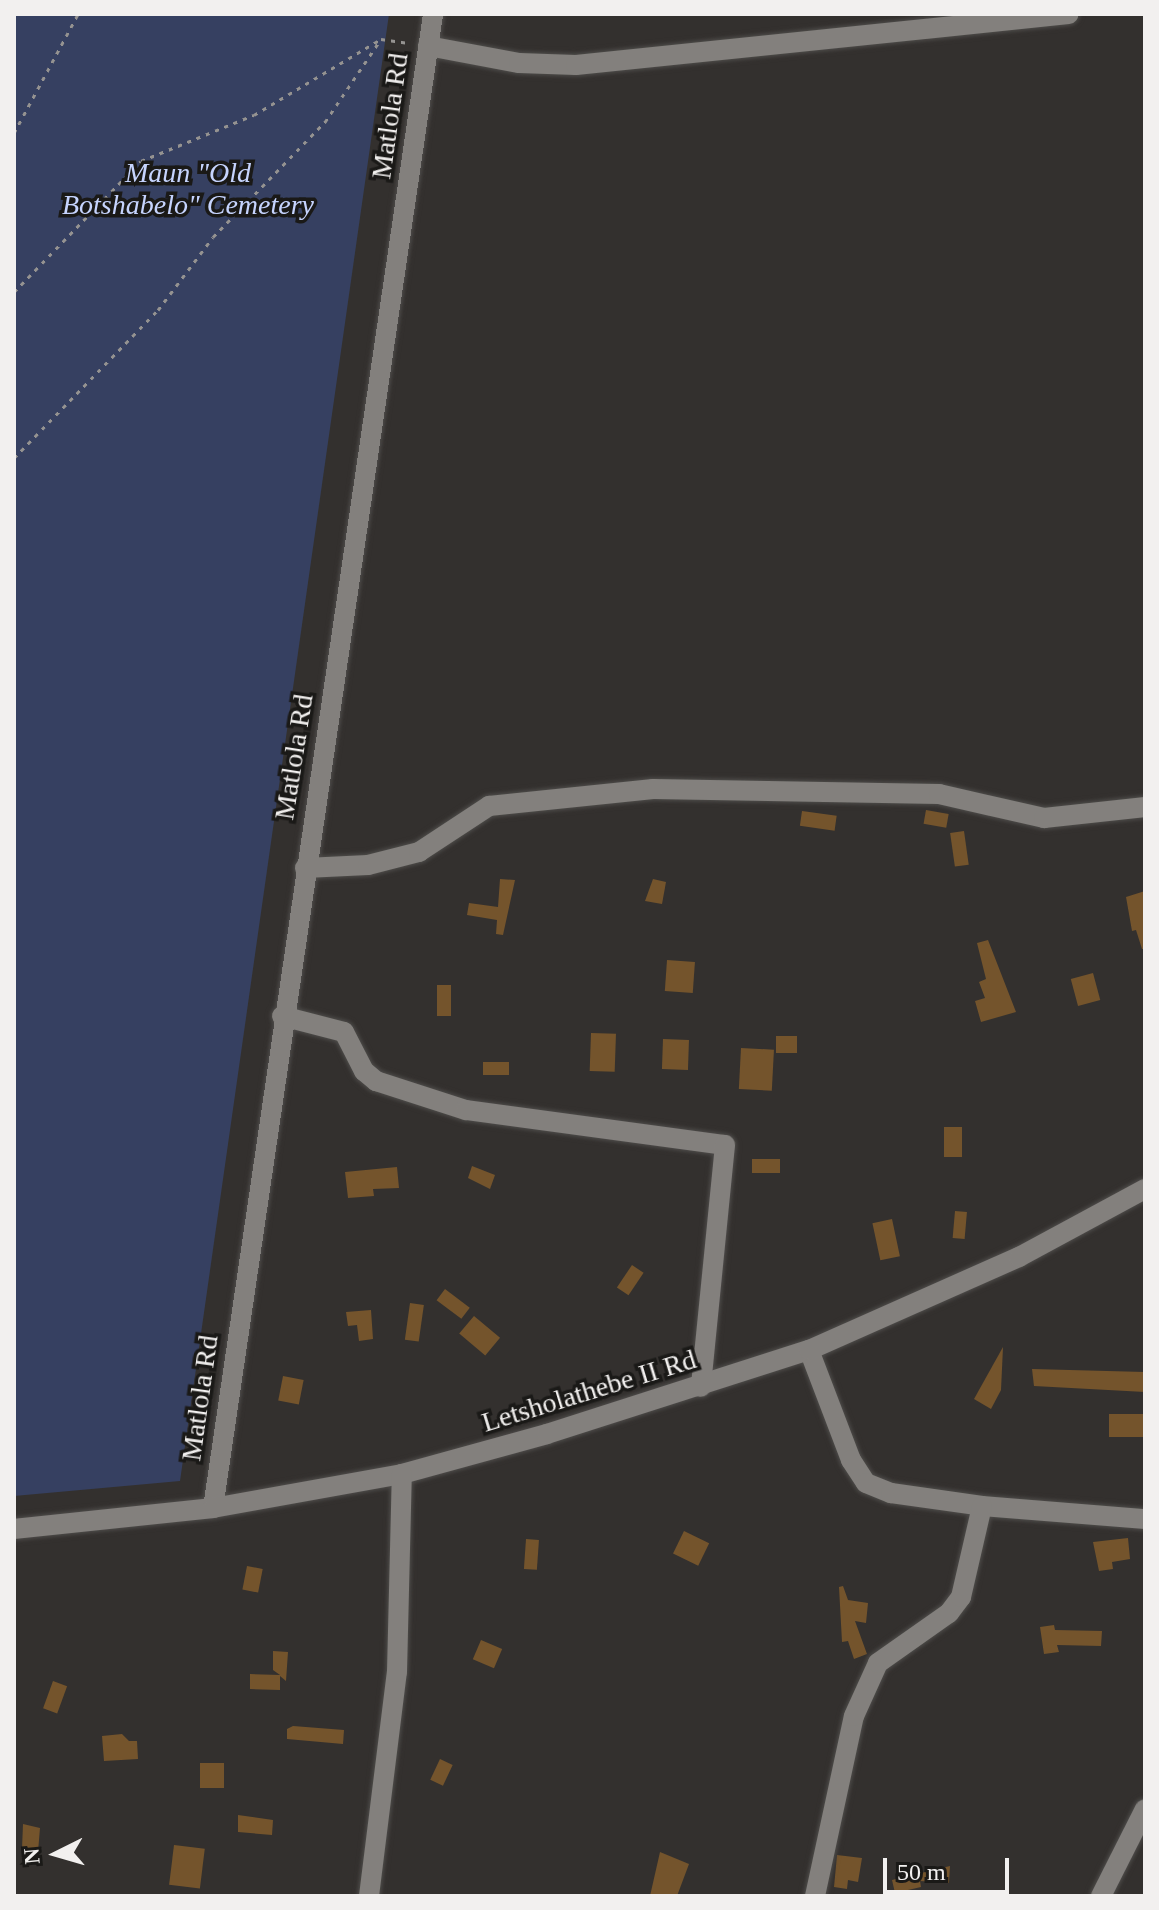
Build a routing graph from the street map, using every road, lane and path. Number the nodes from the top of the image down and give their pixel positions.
1 (78, 14) edge
2 (433, 14) edge
3 (1068, 14) edge
4 (381, 39) junction
5 (428, 46) junction
6 (14, 133) edge
7 (14, 292) edge
8 (14, 458) edge
9 (1145, 809) edge
10 (305, 868) junction
11 (282, 1016) junction
12 (1145, 1189) edge
13 (809, 1350) junction
14 (701, 1387) junction
15 (402, 1474) junction
16 (982, 1506) junction
17 (213, 1508) junction
18 (1145, 1519) edge
19 (14, 1529) edge
20 (1145, 1809) edge
21 (369, 1896) edge
22 (815, 1896) edge
23 (1101, 1896) edge

1 - 6 path
2 - 5 street, Matlola Rd
3 - 5 street
4 - 5 path
4 - 7 path
4 - 8 path
5 - 10 street, Matlola Rd
9 - 10 street
10 - 11 street, Matlola Rd
11 - 14 street
11 - 17 street, Matlola Rd
12 - 13 street, Letsholathebe II Rd
13 - 14 street, Letsholathebe II Rd
13 - 16 street
14 - 15 street, Letsholathebe II Rd
15 - 17 street, Letsholathebe II Rd
15 - 21 street
16 - 18 street
16 - 22 street
17 - 19 street, Letsholathebe II Rd
20 - 23 street

